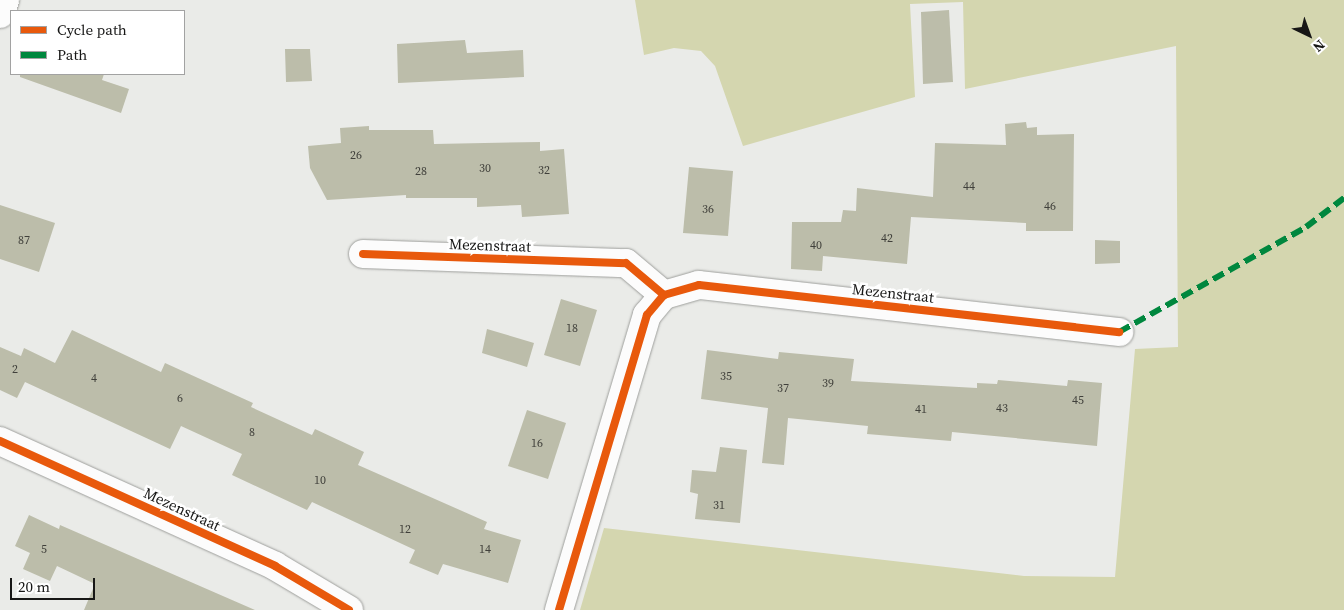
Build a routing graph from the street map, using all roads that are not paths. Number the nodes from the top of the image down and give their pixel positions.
1 (5, 0) edge
2 (0, 14) edge
3 (363, 254) dead end
4 (664, 295) junction
5 (1119, 332) dead end
6 (0, 441) edge
7 (349, 610) edge
8 (558, 610) edge

1 - 2 street
3 - 4 street, Mezenstraat
4 - 5 street, Mezenstraat
4 - 8 street
6 - 7 street, Mezenstraat

